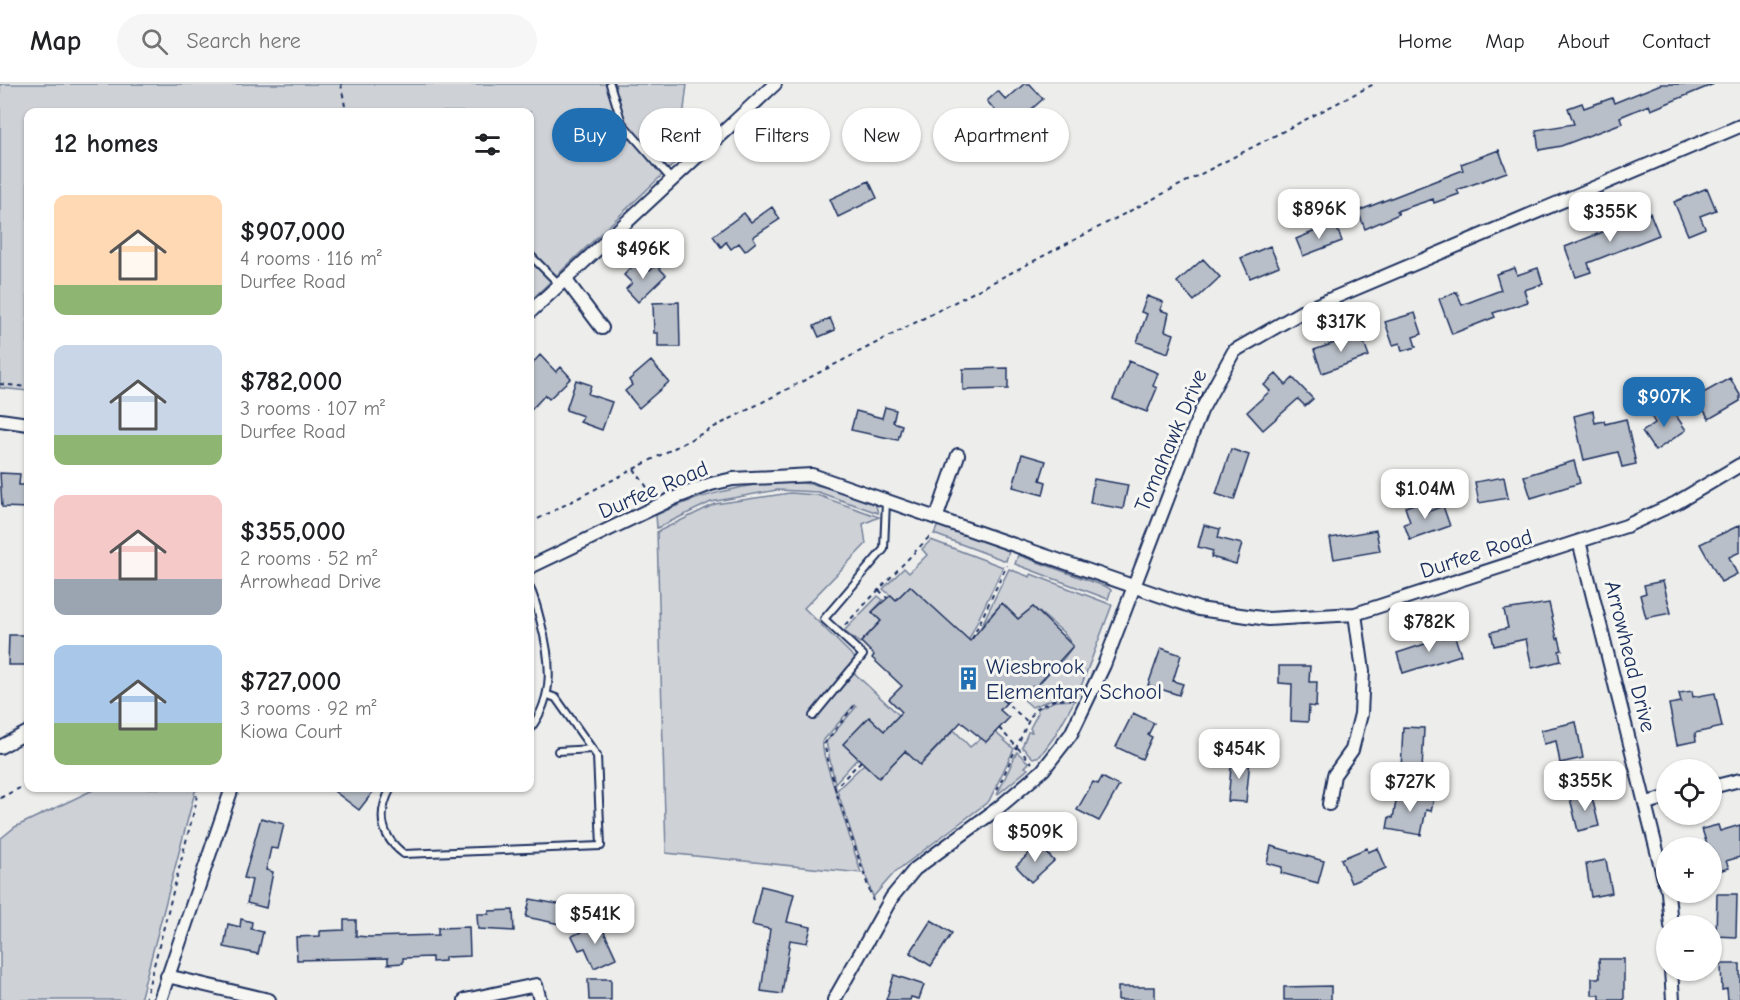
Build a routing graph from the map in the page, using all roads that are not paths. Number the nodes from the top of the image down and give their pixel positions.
1 (610, 84) edge
2 (775, 84) edge
3 (1740, 126) edge
4 (671, 179) junction
5 (534, 258) edge
6 (562, 281) junction
7 (534, 308) edge
8 (602, 328) dead end
9 (0, 420) edge
10 (24, 423) edge
11 (958, 455) dead end
12 (1740, 465) edge
13 (886, 501) junction
14 (937, 516) junction
15 (1579, 541) junction
16 (534, 565) edge
17 (1133, 586) junction
18 (534, 602) edge
19 (1355, 614) junction
20 (548, 696) junction
21 (813, 716) dead end
22 (534, 722) edge
23 (24, 734) edge
24 (0, 747) edge
25 (592, 749) junction
26 (558, 752) dead end
27 (1740, 780) edge
28 (1722, 785) edge
29 (231, 792) edge
30 (389, 792) edge
31 (1656, 800) edge
32 (1646, 803) junction
33 (1329, 804) dead end
34 (1656, 845) edge
35 (167, 976) junction
36 (1671, 981) edge
37 (160, 1000) edge
38 (269, 1000) edge
39 (465, 1000) edge
40 (540, 1000) edge
41 (834, 1000) edge
42 (1672, 1000) edge

1 - 4 lane
2 - 4 street
3 - 17 street, Tomahawk Drive
4 - 6 street
5 - 6 lane
6 - 7 street
6 - 8 street
9 - 10 street
11 - 14 street
12 - 15 street, Durfee Road
13 - 14 street, Durfee Road
13 - 16 street, Durfee Road
13 - 21 lane
14 - 17 street, Durfee Road
15 - 19 street, Durfee Road
15 - 32 street, Arrowhead Drive
17 - 19 street, Durfee Road
17 - 41 street, Tomahawk Drive
18 - 20 lane
19 - 33 street
20 - 22 lane
20 - 25 lane
23 - 24 street
25 - 26 lane
25 - 30 lane
27 - 28 street
29 - 35 street
31 - 32 street
32 - 34 street, Arrowhead Drive
35 - 37 street
35 - 38 street
36 - 42 street
39 - 40 street

